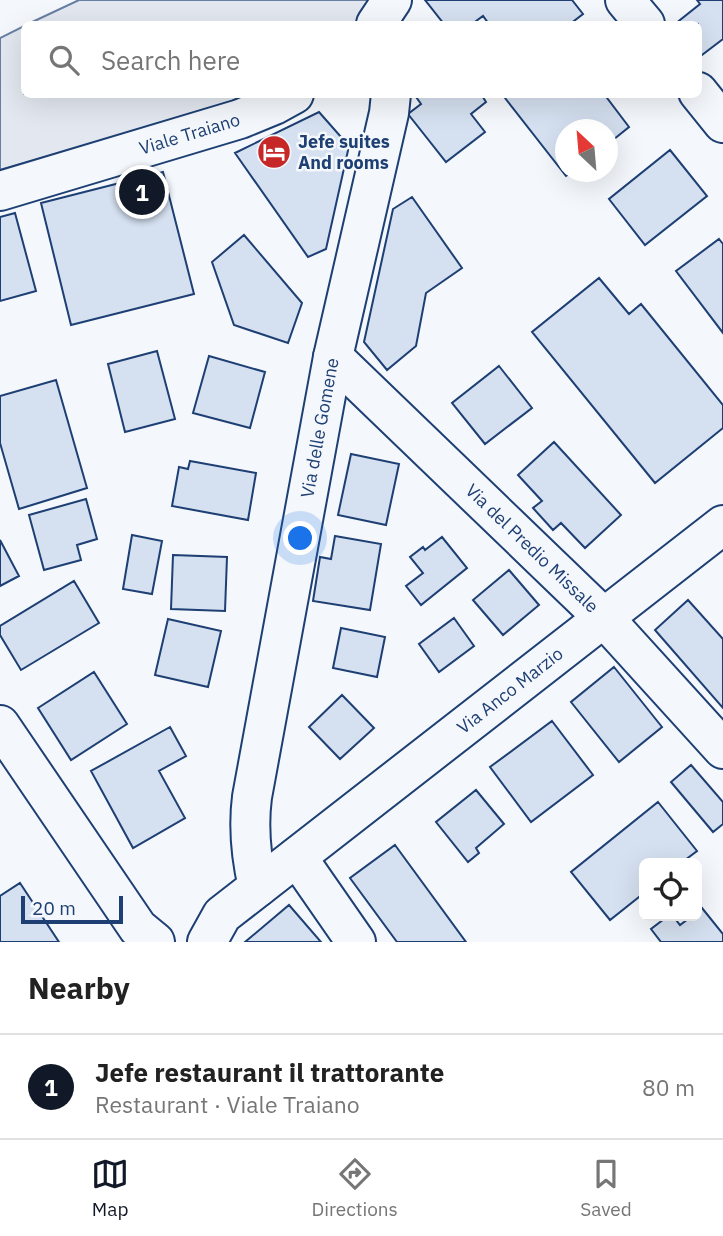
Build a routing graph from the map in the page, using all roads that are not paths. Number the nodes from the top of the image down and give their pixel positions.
1 (392, 0) edge
2 (625, 0) edge
3 (378, 21) edge
4 (642, 21) edge
5 (702, 97) edge
6 (287, 98) edge
7 (391, 98) edge
8 (723, 123) edge
9 (0, 191) edge
10 (333, 357) junction
11 (723, 525) edge
12 (604, 618) junction
13 (0, 725) edge
14 (723, 749) edge
15 (297, 857) junction
16 (258, 887) junction
17 (155, 942) edge
18 (207, 942) edge
19 (356, 942) edge

1 - 3 street
2 - 4 street
5 - 8 street
6 - 9 street, Viale Traiano
7 - 10 street, Via delle Gomene
10 - 12 street, Via del Predio Missale
10 - 16 street, Via delle Gomene
11 - 12 street, Via Anco Marzio
12 - 14 street, Via del Predio Missale
12 - 15 street, Via Anco Marzio
13 - 17 street
15 - 16 street, Via Anco Marzio
15 - 19 street
16 - 18 street, Via Anco Marzio

